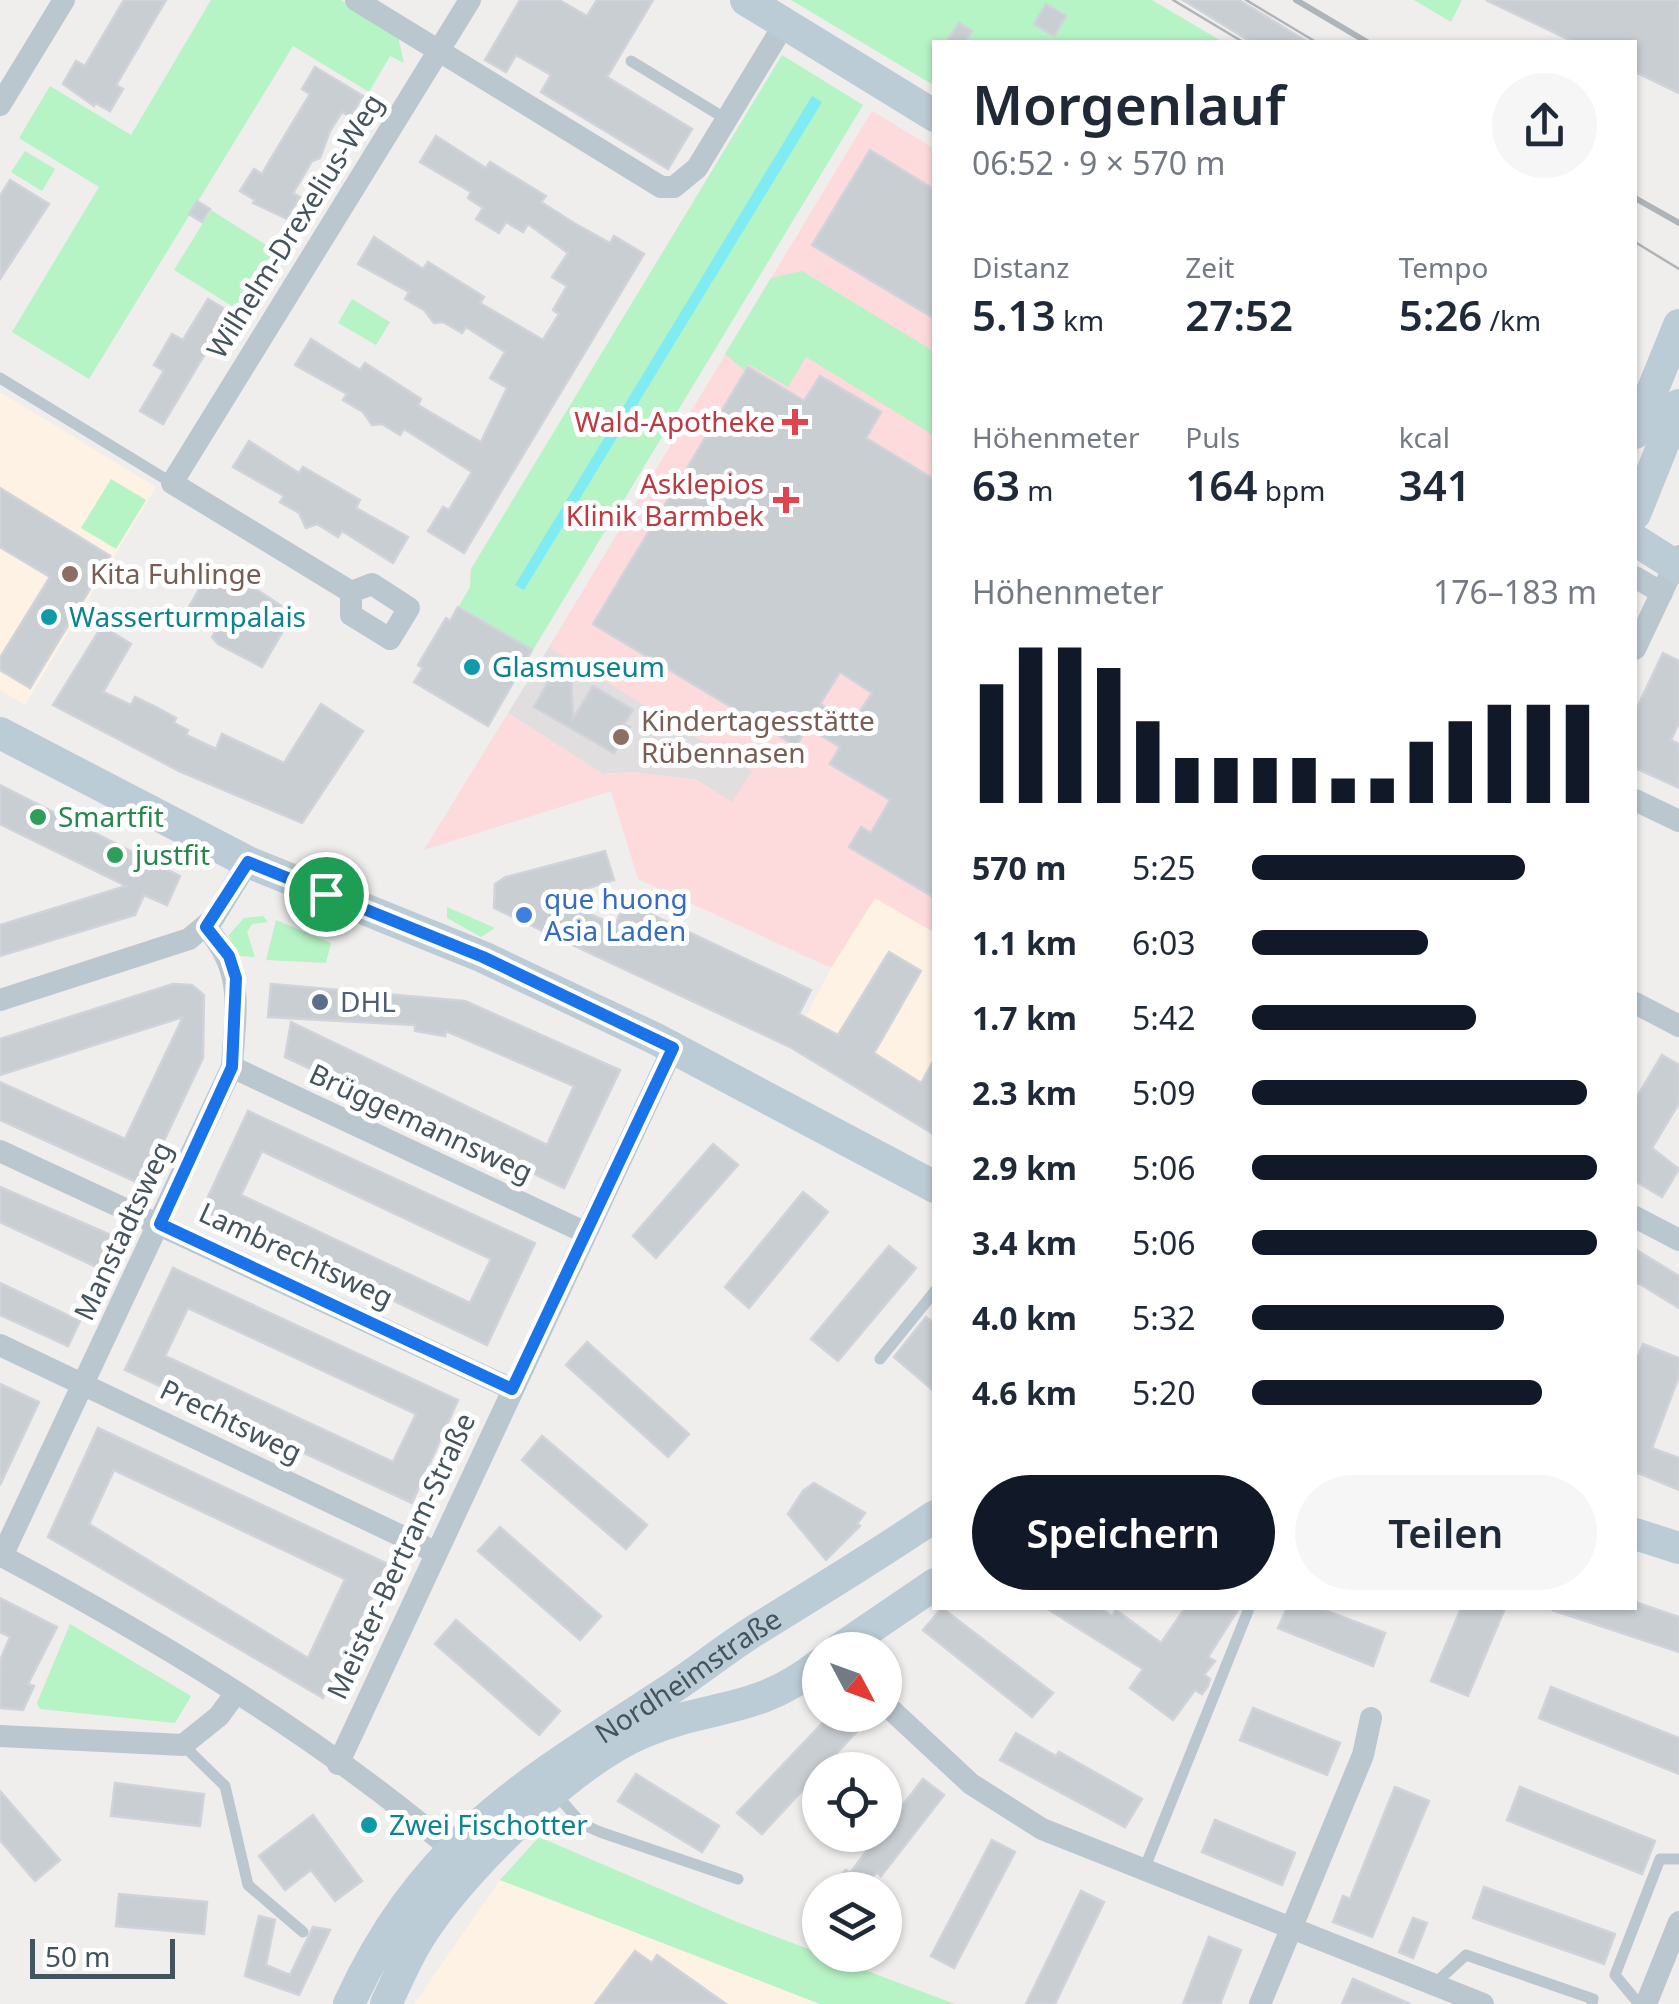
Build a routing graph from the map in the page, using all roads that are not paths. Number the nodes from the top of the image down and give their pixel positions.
1 (64, 0) edge
2 (356, 0) edge
3 (470, 0) edge
4 (746, 0) edge
5 (784, 22) junction
6 (438, 50) junction
7 (631, 61) dead end
8 (0, 105) edge
9 (932, 114) edge
10 (726, 119) junction
11 (1679, 325) edge
12 (0, 378) edge
13 (1679, 405) edge
14 (1638, 420) edge
15 (172, 483) junction
16 (1637, 509) edge
17 (1637, 542) edge
18 (1674, 571) edge
19 (1637, 577) edge
20 (351, 592) dead end
21 (1637, 645) edge
22 (0, 733) edge
23 (1637, 801) edge
24 (1679, 821) edge
25 (248, 862) junction
26 (206, 927) junction
27 (0, 1000) edge
28 (1637, 1004) edge
29 (1679, 1026) edge
30 (673, 1048) junction
31 (232, 1067) junction
32 (0, 1151) edge
33 (932, 1185) edge
34 (1637, 1218) edge
35 (160, 1224) junction
36 (584, 1232) junction
37 (1679, 1240) edge
38 (932, 1295) edge
39 (0, 1346) edge
40 (880, 1359) dead end
41 (84, 1385) junction
42 (512, 1389) junction
43 (932, 1518) edge
44 (1637, 1535) edge
45 (1679, 1548) edge
46 (435, 1552) junction
47 (1, 1555) edge
48 (932, 1586) edge
49 (1248, 1612) dead end
50 (864, 1632) edge
51 (802, 1675) edge
52 (234, 1694) junction
53 (1371, 1718) dead end
54 (902, 1720) edge
55 (0, 1736) edge
56 (183, 1745) junction
57 (338, 1764) junction
58 (556, 1792) junction
59 (462, 1858) junction
60 (1679, 1858) edge
61 (1143, 1872) junction
62 (738, 1879) dead end
63 (1679, 1922) edge
64 (1290, 1931) junction
65 (303, 1932) dead end
66 (1432, 1986) junction
67 (349, 2004) edge
68 (386, 2004) edge
69 (1260, 2004) edge
70 (1484, 2004) edge
71 (1592, 2004) edge
72 (1642, 2004) edge

1 - 8 street
2 - 6 street
3 - 6 street, Wilhelm-Drexelius-Weg
4 - 5 main road
5 - 9 main road
5 - 10 street
6 - 10 street
6 - 15 street, Wilhelm-Drexelius-Weg
7 - 10 lane
11 - 14 main road
12 - 15 lane
13 - 16 main road
15 - 20 street
17 - 18 main road
18 - 19 street
18 - 21 street
22 - 25 main road
23 - 24 street
25 - 26 street
25 - 30 main road
26 - 27 street
26 - 31 street, Manstadtsweg
28 - 29 street
30 - 33 main road
30 - 36 street, Meister-Bertram-Straße
31 - 35 street, Manstadtsweg
31 - 36 street, Brüggemannsweg
32 - 35 street, Lambrechtsweg
34 - 37 street
35 - 41 street, Manstadtsweg
35 - 42 street, Lambrechtsweg
36 - 42 street, Meister-Bertram-Straße
38 - 40 lane
39 - 41 street, Prechtsweg
41 - 46 street, Prechtsweg
41 - 47 street, Manstadtsweg
42 - 46 street, Meister-Bertram-Straße
43 - 59 main road, Nordheimstraße
44 - 45 main road
46 - 57 street, Meister-Bertram-Straße
47 - 52 street
48 - 50 main road
49 - 61 lane
51 - 58 main road, Nordheimstraße
52 - 56 street
52 - 57 street
53 - 64 street
54 - 61 street
55 - 56 street
56 - 65 lane
57 - 59 street
58 - 59 main road, Nordheimstraße
58 - 62 lane
59 - 67 main road
59 - 68 main road
60 - 72 lane
61 - 64 street
63 - 72 street
64 - 66 street
64 - 69 street
66 - 70 street
66 - 71 lane

